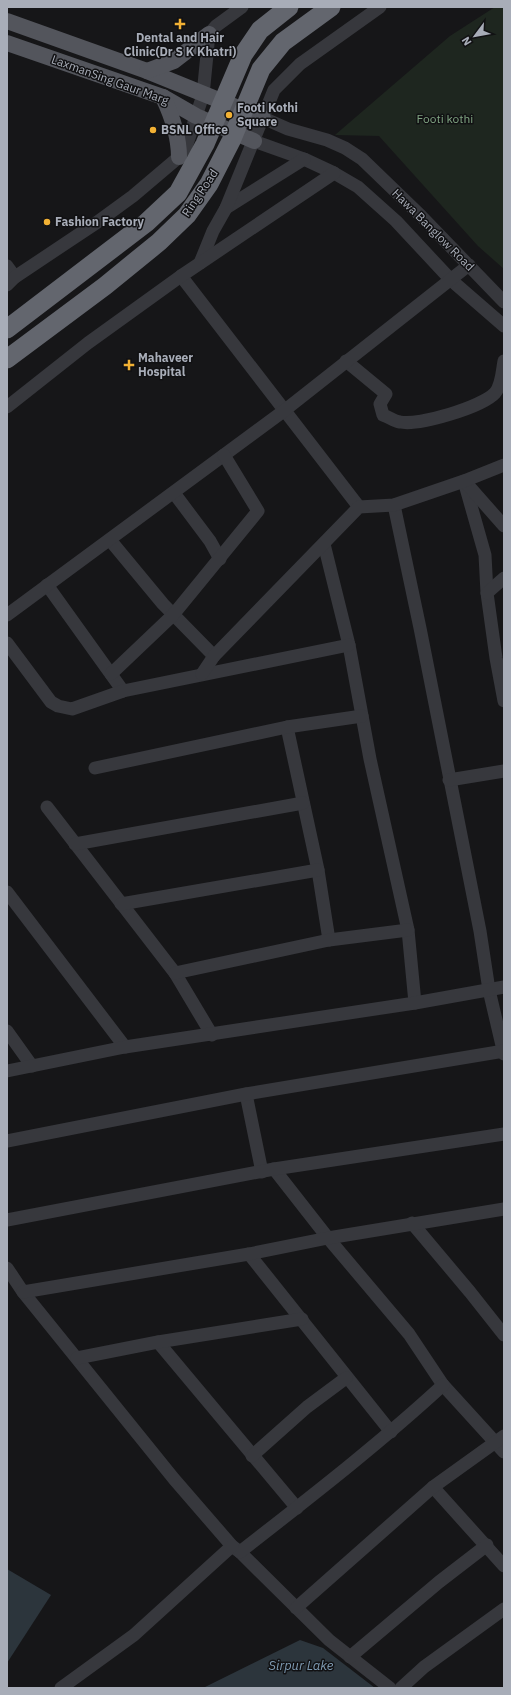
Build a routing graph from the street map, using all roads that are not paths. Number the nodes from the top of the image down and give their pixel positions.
1 (242, 7) edge
2 (290, 7) edge
3 (331, 7) edge
4 (380, 7) edge
5 (7, 21) edge
6 (209, 34) junction
7 (7, 43) edge
8 (147, 71) junction
9 (203, 95) junction
10 (163, 97) junction
11 (196, 116) junction
12 (263, 118) junction
13 (254, 141) junction
14 (179, 157) junction
15 (304, 159) junction
16 (334, 172) junction
17 (226, 208) junction
18 (200, 263) junction
19 (7, 266) edge
20 (469, 266) junction
21 (181, 276) junction
22 (452, 280) junction
23 (11, 281) edge
24 (504, 302) edge
25 (504, 326) edge
26 (7, 329) edge
27 (7, 359) edge
28 (504, 360) edge
29 (346, 361) junction
30 (7, 407) edge
31 (285, 410) junction
32 (224, 455) junction
33 (504, 465) edge
34 (464, 481) junction
35 (174, 493) junction
36 (394, 505) junction
37 (359, 507) junction
38 (504, 526) edge
39 (110, 540) junction
40 (324, 544) junction
41 (220, 559) junction
42 (504, 578) edge
43 (47, 585) junction
44 (487, 593) junction
45 (7, 615) edge
46 (173, 615) junction
47 (7, 643) edge
48 (349, 646) junction
49 (500, 655) edge
50 (214, 656) junction
51 (111, 674) junction
52 (202, 674) junction
53 (123, 690) junction
54 (504, 701) edge
55 (362, 716) junction
56 (287, 727) junction
57 (95, 768) dead end
58 (504, 771) edge
59 (449, 780) junction
60 (303, 803) junction
61 (47, 807) dead end
62 (75, 844) junction
63 (318, 870) junction
64 (7, 892) edge
65 (121, 904) junction
66 (408, 930) junction
67 (329, 940) junction
68 (175, 973) junction
69 (504, 987) edge
70 (489, 990) junction
71 (415, 1003) junction
72 (7, 1031) edge
73 (212, 1035) junction
74 (125, 1047) junction
75 (504, 1052) edge
76 (32, 1066) junction
77 (7, 1070) edge
78 (246, 1094) junction
79 (504, 1134) edge
80 (7, 1141) edge
81 (268, 1170) junction
82 (503, 1211) edge
83 (7, 1220) edge
84 (412, 1223) junction
85 (328, 1238) junction
86 (249, 1254) junction
87 (7, 1268) edge
88 (24, 1292) junction
89 (302, 1319) junction
90 (504, 1335) edge
91 (158, 1342) junction
92 (77, 1358) junction
93 (346, 1378) junction
94 (443, 1385) junction
95 (391, 1432) junction
96 (500, 1439) edge
97 (504, 1452) edge
98 (252, 1456) junction
99 (433, 1487) junction
100 (297, 1508) junction
101 (487, 1545) junction
102 (236, 1549) junction
103 (504, 1566) edge
104 (296, 1608) junction
105 (504, 1609) edge
106 (350, 1657) junction
107 (61, 1688) edge
108 (390, 1688) edge
109 (401, 1688) edge

1 - 6 street
2 - 26 highway, Ring Road, bridge
3 - 27 highway, Ring Road, bridge
4 - 12 street
5 - 8 main road, LaxmanSing Gaur Marg
6 - 8 main road
6 - 9 street
7 - 10 main road, LaxmanSing Gaur Marg
8 - 9 main road, LaxmanSing Gaur Marg
9 - 11 street
9 - 12 main road, LaxmanSing Gaur Marg
10 - 11 main road, LaxmanSing Gaur Marg
10 - 14 main road
11 - 13 main road, LaxmanSing Gaur Marg
11 - 14 street
12 - 13 street
12 - 20 street, Hawa Banglow Road
13 - 15 street, Hawa Banglow Road
13 - 17 street
14 - 23 street
15 - 16 street, Hawa Banglow Road
15 - 17 street
16 - 18 street
16 - 22 street, Hawa Banglow Road
17 - 18 street
18 - 21 street
19 - 23 street
20 - 22 street
20 - 24 street, Hawa Banglow Road
21 - 30 street
21 - 31 street
22 - 25 street, Hawa Banglow Road
22 - 29 street
28 - 29 street
29 - 31 street
31 - 32 street
31 - 37 street
32 - 35 street
32 - 41 street
33 - 34 street
34 - 36 street
34 - 38 street
34 - 44 street
35 - 39 street
35 - 41 street
36 - 37 street
36 - 59 street
37 - 40 street
39 - 43 street
39 - 46 street
40 - 48 street
40 - 50 street
41 - 46 street
42 - 44 street
43 - 45 street
43 - 51 street
44 - 49 street
46 - 50 street
46 - 51 street
47 - 53 street
48 - 52 street
48 - 55 street
49 - 54 street
50 - 52 street
51 - 53 street
52 - 53 street
55 - 56 street
55 - 66 street
56 - 57 street
56 - 60 street
58 - 59 street
59 - 70 street
60 - 62 street
60 - 63 street
61 - 62 street
62 - 65 street
63 - 65 street
63 - 67 street
64 - 74 street
65 - 68 street
66 - 67 street
66 - 71 street
67 - 68 street
68 - 73 street
69 - 70 street
70 - 71 street
70 - 75 street
71 - 73 street
72 - 76 street
73 - 74 street
74 - 76 street
75 - 78 street
76 - 77 street
78 - 80 street
78 - 81 street
79 - 81 street
81 - 83 street
81 - 85 street
82 - 84 street
84 - 85 street
84 - 90 street
85 - 86 street
85 - 94 street
86 - 88 street
86 - 89 street
87 - 88 street
88 - 92 street
89 - 91 street
89 - 93 street
91 - 92 street
91 - 98 street
92 - 102 street
93 - 95 street
93 - 98 street
94 - 95 street
94 - 96 street
95 - 100 street
96 - 97 street
96 - 99 street
98 - 100 street
99 - 101 street
99 - 104 street
100 - 102 street
101 - 103 street
101 - 106 street
102 - 104 street
102 - 107 street
104 - 106 street
105 - 109 street
106 - 108 street

